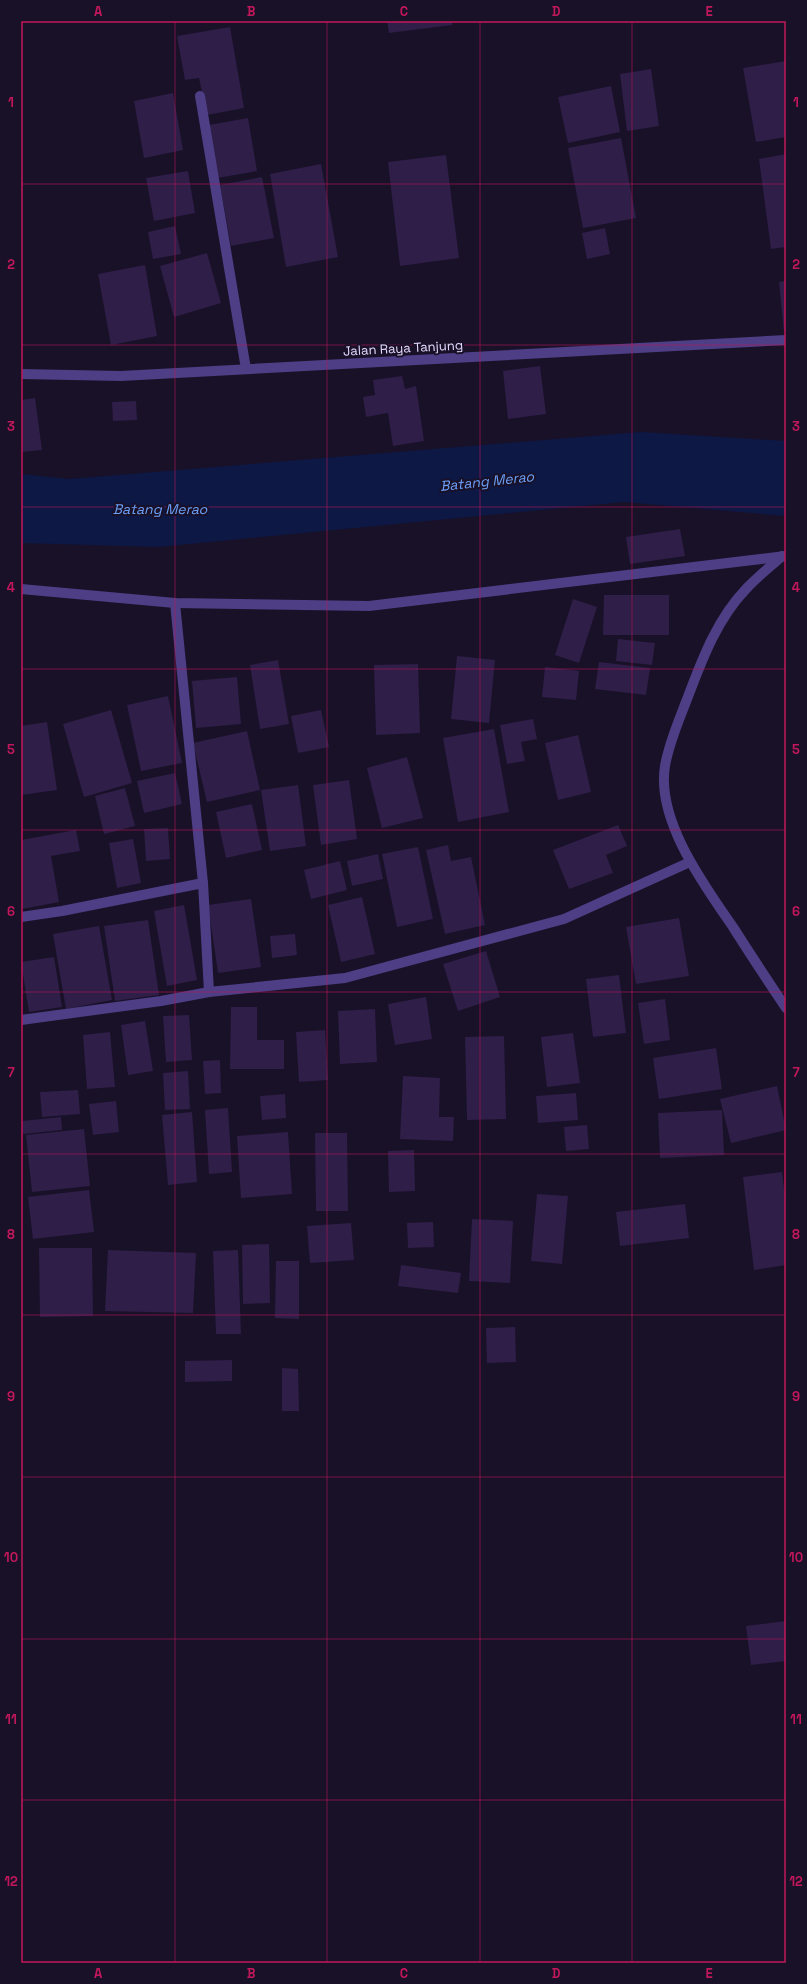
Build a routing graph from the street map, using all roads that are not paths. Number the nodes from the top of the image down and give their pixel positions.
1 (200, 96) dead end
2 (786, 340) edge
3 (246, 369) junction
4 (21, 374) edge
5 (784, 556) edge
6 (21, 589) edge
7 (175, 603) junction
8 (690, 862) junction
9 (203, 883) junction
10 (21, 917) edge
11 (209, 992) junction
12 (786, 1008) edge
13 (21, 1020) edge

1 - 3 street
2 - 3 street, Jalan Raya Tanjung
3 - 4 street, Jalan Raya Tanjung
5 - 7 street
5 - 8 street
6 - 7 street
7 - 9 street
8 - 11 street
8 - 12 street
9 - 10 street
9 - 11 street
11 - 13 street

